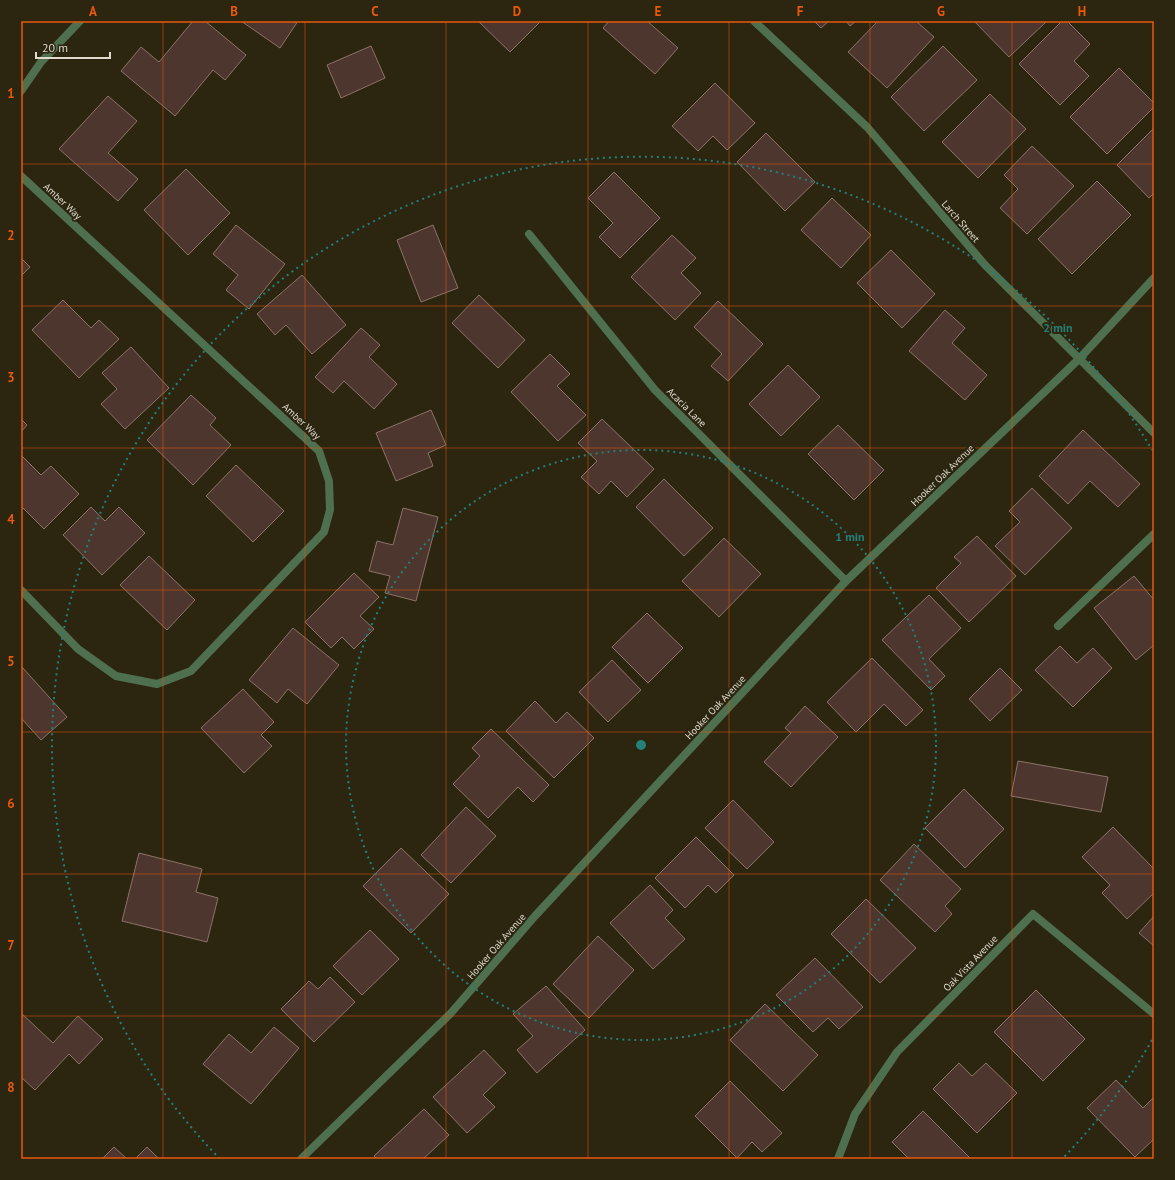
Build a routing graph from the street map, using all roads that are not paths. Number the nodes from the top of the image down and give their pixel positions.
1 (80, 21) edge
2 (754, 21) edge
3 (21, 91) edge
4 (21, 176) edge
5 (529, 234) dead end
6 (1154, 278) edge
7 (1079, 359) junction
8 (1154, 433) edge
9 (1154, 534) edge
10 (846, 581) junction
11 (21, 590) edge
12 (1058, 626) dead end
13 (1154, 1014) edge
14 (301, 1159) edge
15 (838, 1159) edge

1 - 3 street
2 - 7 street, Larch Street
4 - 11 street, Amber Way
5 - 10 street, Acacia Lane
6 - 7 street, Hooker Oak Avenue
7 - 8 street, Larch Street
7 - 10 street, Hooker Oak Avenue
9 - 12 street
10 - 14 street, Hooker Oak Avenue
13 - 15 street, Oak Vista Avenue

